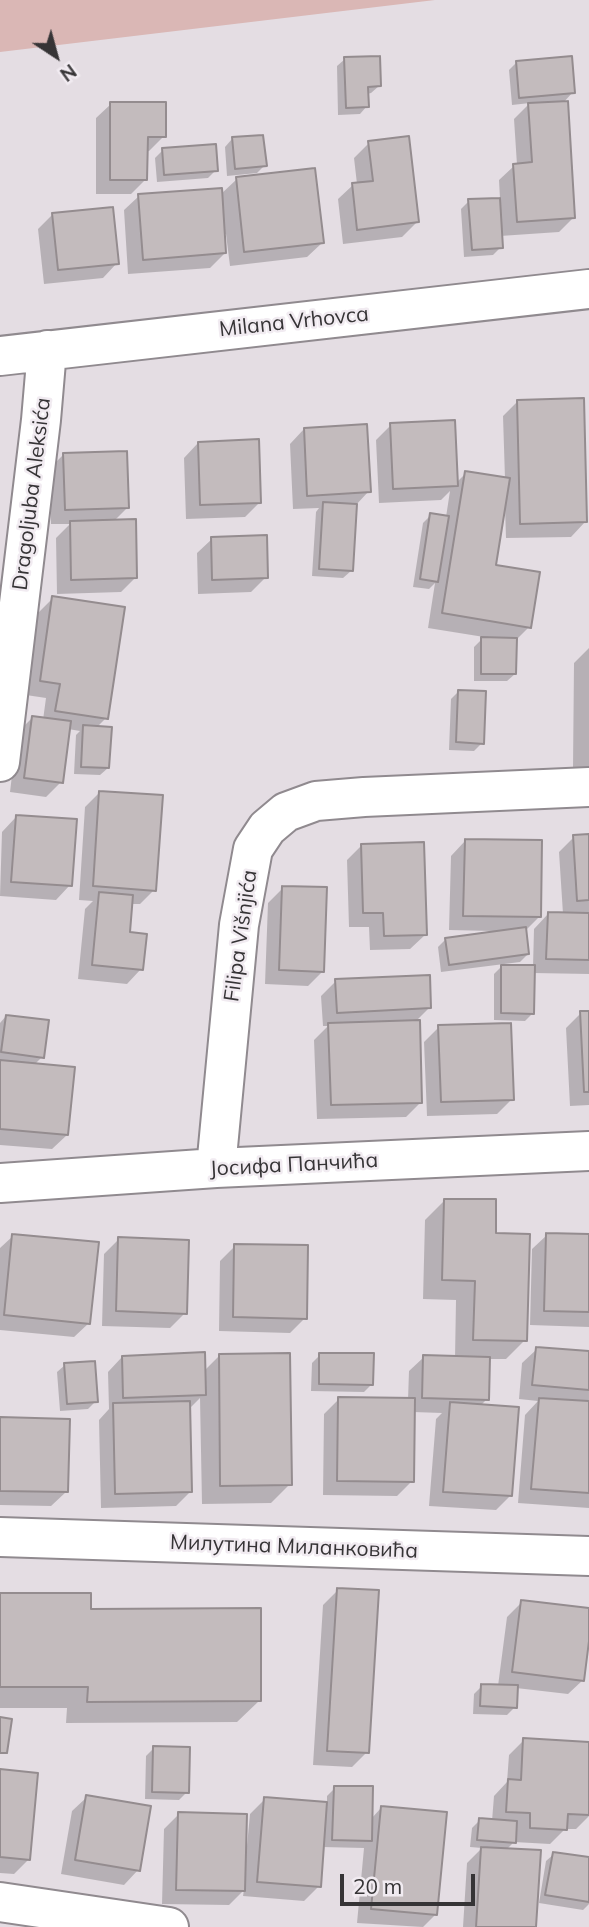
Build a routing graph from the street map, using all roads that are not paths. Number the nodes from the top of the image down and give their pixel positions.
1 (589, 289) edge
2 (47, 350) junction
3 (0, 356) edge
4 (0, 762) edge
5 (589, 787) edge
6 (589, 1151) edge
7 (216, 1168) junction
8 (0, 1183) edge
9 (0, 1537) edge
10 (589, 1556) edge
11 (0, 1902) edge
12 (169, 1927) edge

1 - 2 street, Milana Vrhovca
2 - 3 street, Milana Vrhovca
2 - 4 street, Dragoljuba Aleksića
5 - 7 street, Filipa Višnjića
6 - 7 street, Јосифа Панчића
7 - 8 street, Јосифа Панчића
9 - 10 street, Милутина Миланковића
11 - 12 street

